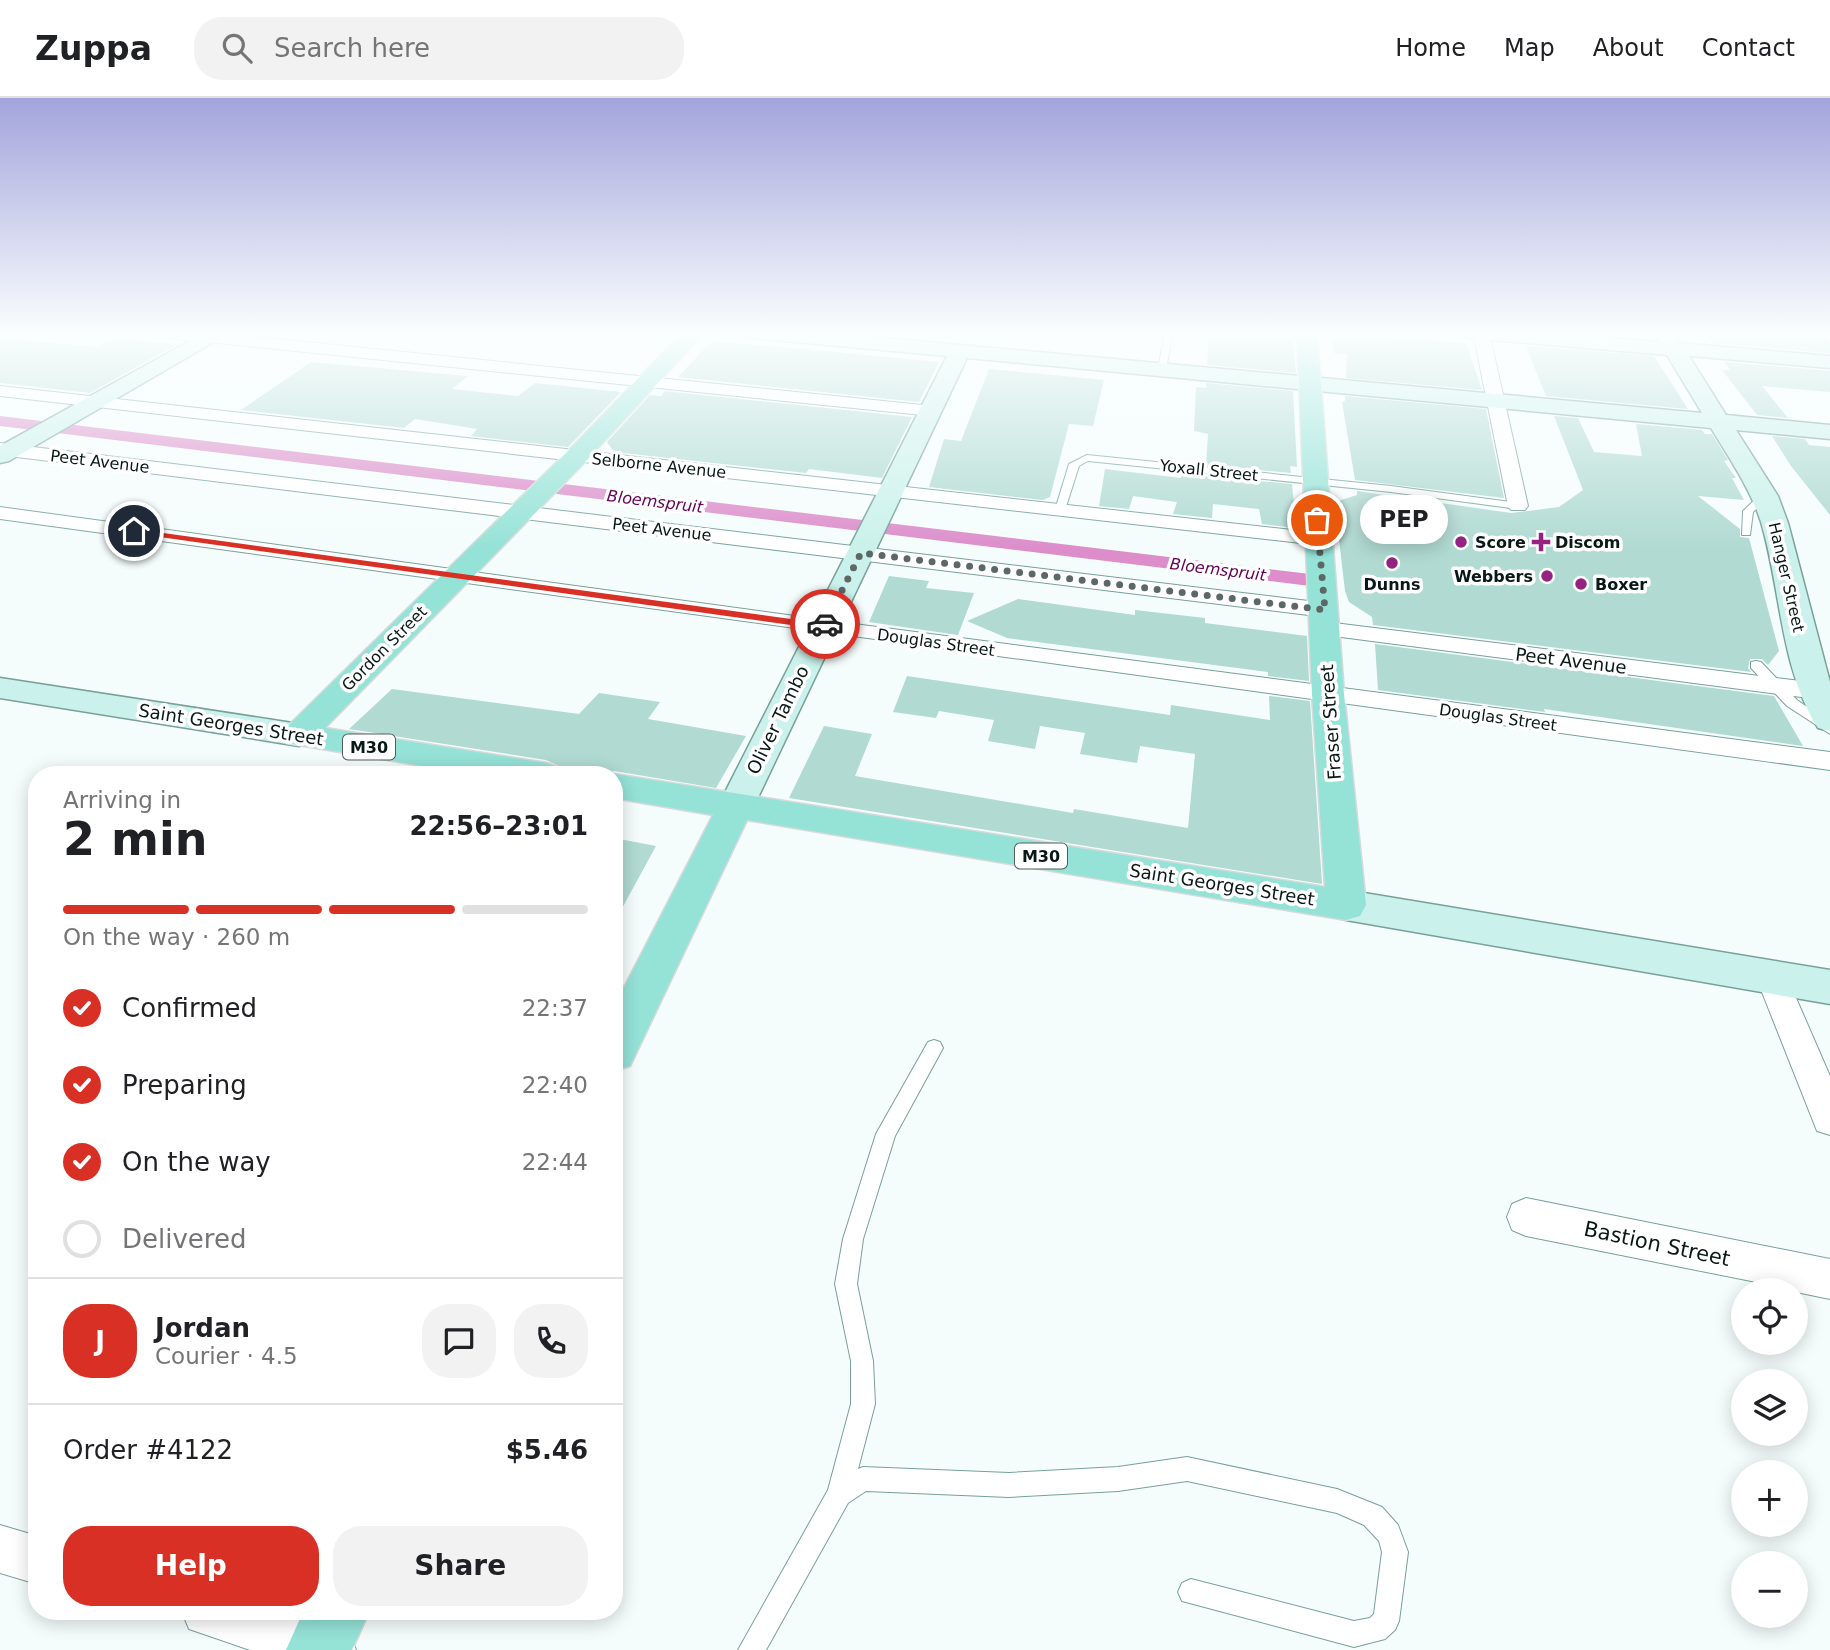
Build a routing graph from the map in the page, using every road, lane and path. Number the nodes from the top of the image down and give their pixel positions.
1 (82, 404) edge
2 (95, 404) edge
3 (626, 404) edge
4 (868, 404) edge
5 (935, 404) edge
6 (1312, 404) edge
7 (1498, 404) edge
8 (1525, 404) edge
9 (1709, 404) edge
10 (92, 406) junction
11 (932, 411) junction
12 (1720, 422) junction
13 (1830, 432) edge
14 (10, 449) edge
15 (571, 461) junction
16 (1314, 481) junction
17 (1765, 496) junction
18 (890, 497) junction
19 (1518, 506) joint
20 (524, 507) junction
21 (1060, 510) junction
22 (0, 513) edge
23 (1745, 533) dead end
24 (1319, 539) junction
25 (863, 549) junction
26 (456, 576) junction
27 (1325, 619) junction
28 (824, 626) junction
29 (1756, 665) dead end
30 (1820, 683) edge
31 (1776, 684) junction
32 (0, 688) edge
33 (1328, 694) junction
34 (1830, 720) edge
35 (1830, 730) edge
36 (299, 735) junction
37 (1830, 761) edge
38 (490, 766) edge
39 (623, 787) edge
40 (736, 806) junction
41 (1346, 905) junction
42 (1772, 977) junction
43 (1830, 987) edge
44 (623, 1034) edge
45 (934, 1048) dead end
46 (1830, 1119) edge
47 (1526, 1217) dead end
48 (1830, 1279) edge
49 (839, 1494) junction
50 (0, 1549) edge
51 (28, 1557) edge
52 (1191, 1592) dead end
53 (241, 1620) edge
54 (327, 1640) edge
55 (751, 1650) edge

1 - 10 street, Selborne Avenue
2 - 10 street
3 - 15 main road, Gordon Street
4 - 11 street
5 - 11 street, Oliver Tambo
6 - 16 main road, Fraser Street
7 - 19 street
8 - 12 street
9 - 12 street, Hanger Street
10 - 14 street
10 - 15 street, Selborne Avenue
11 - 18 street, Oliver Tambo
12 - 13 street
12 - 17 street, Hanger Street
14 - 20 street, Peet Avenue
15 - 18 street, Selborne Avenue
15 - 20 main road, Gordon Street
16 - 19 lane, Yoxall Street
16 - 21 lane, Yoxall Street
16 - 24 main road, Fraser Street
17 - 23 lane
17 - 30 street, Hanger Street
18 - 21 street, Selborne Avenue
18 - 25 street, Oliver Tambo
20 - 25 street, Peet Avenue
20 - 26 main road, Gordon Street
21 - 24 street, Selborne Avenue
22 - 26 street, Douglas Street
24 - 27 main road, Fraser Street
25 - 27 street, Peet Avenue
25 - 28 street, Oliver Tambo
26 - 28 street, Douglas Street
26 - 36 main road, Gordon Street
27 - 31 street, Peet Avenue
27 - 33 main road, Fraser Street
28 - 33 street, Douglas Street
28 - 40 street, Oliver Tambo
29 - 31 lane
30 - 31 street, Peet Avenue
30 - 34 street, Hanger Street
31 - 35 lane
32 - 36 street, Saint Georges Street
33 - 37 street, Douglas Street
33 - 41 main road, Fraser Street
36 - 38 main road, Saint Georges Street / M30
39 - 40 main road, Saint Georges Street / M30
40 - 41 main road, Saint Georges Street / M30
40 - 44 main road, Oliver Tambo
41 - 42 street, Saint Georges Street
42 - 43 street, Saint Georges Street
42 - 46 street
45 - 49 lane
47 - 48 street, Bastion Street
49 - 52 lane
49 - 55 lane
50 - 51 street
53 - 54 street

